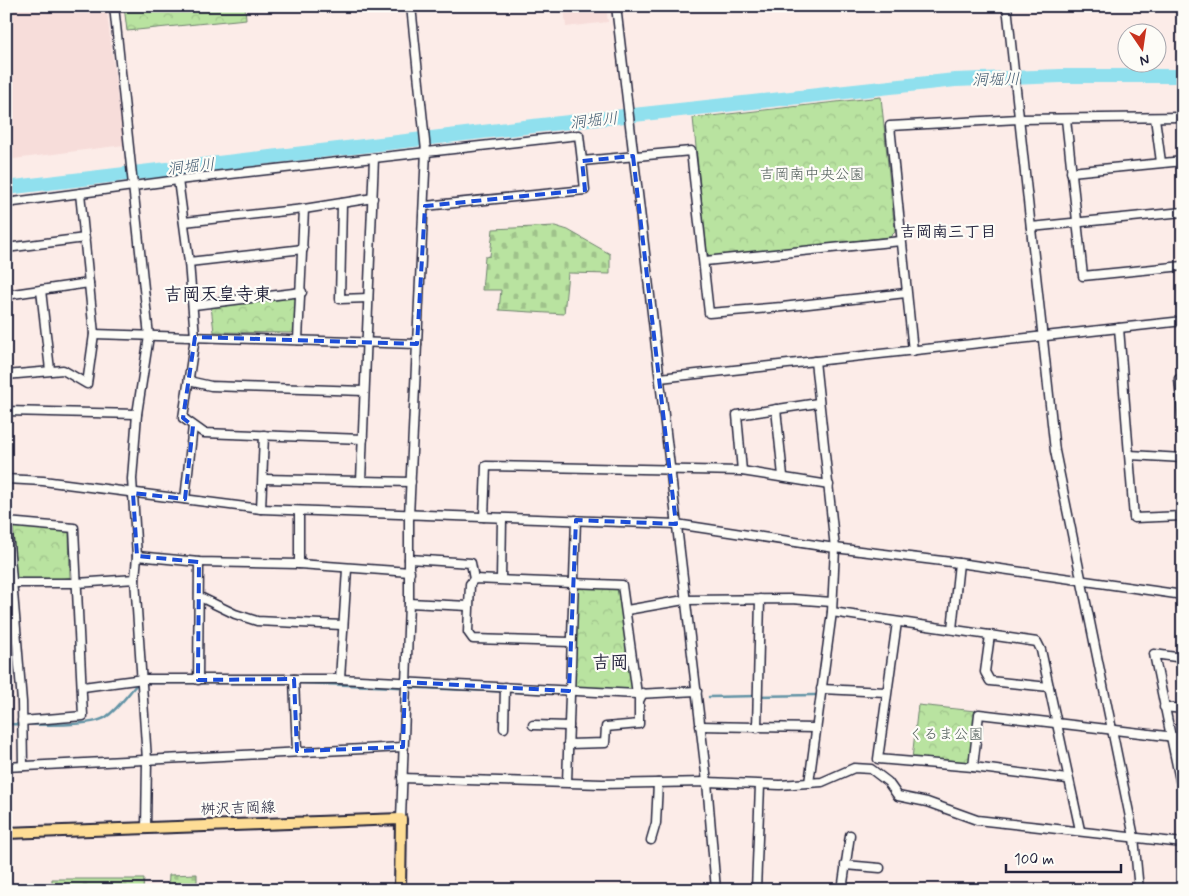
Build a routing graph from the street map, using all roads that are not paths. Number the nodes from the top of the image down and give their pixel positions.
1 (114, 6) edge
2 (410, 6) edge
3 (616, 6) edge
4 (1007, 6) edge
5 (1183, 117) edge
6 (1066, 118) junction
7 (1155, 118) junction
8 (1019, 119) junction
9 (425, 147) junction
10 (633, 156) junction
11 (374, 158) junction
12 (582, 161) junction
13 (1183, 161) edge
14 (1161, 162) junction
15 (1071, 172) junction
16 (178, 180) junction
17 (134, 186) junction
18 (80, 193) junction
19 (373, 198) junction
20 (6, 202) edge
21 (342, 203) junction
22 (425, 206) junction
23 (304, 209) junction
24 (1183, 212) edge
25 (184, 222) junction
26 (1076, 224) junction
27 (1031, 227) junction
28 (85, 238) junction
29 (901, 241) junction
30 (6, 248) edge
31 (303, 249) junction
32 (705, 261) junction
33 (189, 262) junction
34 (1183, 266) edge
35 (89, 283) junction
36 (41, 290) junction
37 (302, 292) junction
38 (906, 293) junction
39 (6, 294) edge
40 (368, 298) junction
41 (194, 305) junction
42 (1183, 321) edge
43 (1119, 328) junction
44 (94, 334) junction
45 (149, 336) junction
46 (1042, 336) junction
47 (195, 337) junction
48 (298, 340) junction
49 (366, 343) junction
50 (417, 344) junction
51 (913, 352) junction
52 (815, 361) junction
53 (50, 370) junction
54 (6, 375) edge
55 (660, 378) junction
56 (1183, 378) edge
57 (189, 379) junction
58 (364, 391) junction
59 (818, 403) junction
60 (776, 409) junction
61 (6, 411) edge
62 (137, 414) junction
63 (1183, 421) edge
64 (193, 426) junction
65 (264, 435) junction
66 (363, 439) junction
67 (1130, 455) junction
68 (1183, 458) edge
69 (670, 470) junction
70 (742, 471) junction
71 (784, 476) junction
72 (6, 479) edge
73 (263, 479) junction
74 (361, 481) junction
75 (411, 482) junction
76 (829, 485) junction
77 (133, 493) junction
78 (185, 499) junction
79 (6, 506) edge
80 (261, 509) junction
81 (299, 511) junction
82 (409, 516) junction
83 (1183, 516) edge
84 (484, 517) junction
85 (502, 518) junction
86 (576, 520) junction
87 (8, 522) junction
88 (676, 524) junction
89 (835, 548) junction
90 (137, 556) junction
91 (409, 559) junction
92 (199, 562) junction
93 (959, 563) junction
94 (299, 564) junction
95 (347, 570) junction
96 (410, 572) junction
97 (474, 578) junction
98 (136, 579) junction
99 (502, 580) junction
100 (1083, 581) junction
101 (573, 582) junction
102 (78, 583) junction
103 (9, 584) edge
104 (1183, 595) edge
105 (200, 597) junction
106 (760, 599) junction
107 (684, 600) junction
108 (832, 602) junction
109 (410, 603) junction
110 (468, 606) junction
111 (627, 610) junction
112 (832, 612) junction
113 (897, 622) junction
114 (342, 625) junction
115 (952, 629) junction
116 (990, 635) junction
117 (570, 642) junction
118 (1183, 658) edge
119 (340, 679) junction
120 (143, 680) junction
121 (198, 680) junction
122 (294, 682) junction
123 (405, 684) junction
124 (1049, 687) junction
125 (83, 688) junction
126 (821, 690) junction
127 (505, 691) junction
128 (697, 692) junction
129 (886, 692) junction
130 (569, 694) junction
131 (640, 695) junction
132 (1164, 708) junction
133 (1183, 709) edge
134 (22, 721) junction
135 (1057, 722) junction
136 (534, 725) dead end
137 (568, 726) junction
138 (700, 726) junction
139 (504, 728) dead end
140 (757, 728) junction
141 (815, 728) junction
142 (1111, 730) junction
143 (1170, 737) junction
144 (1183, 738) edge
145 (568, 744) junction
146 (403, 747) junction
147 (297, 751) junction
148 (878, 759) junction
149 (147, 760) junction
150 (23, 766) junction
151 (6, 767) edge
152 (973, 767) junction
153 (871, 769) junction
154 (402, 778) junction
155 (1067, 779) junction
156 (567, 782) junction
157 (707, 782) junction
158 (658, 783) junction
159 (809, 783) junction
160 (760, 784) junction
161 (1183, 795) edge
162 (401, 819) junction
163 (146, 828) junction
164 (1080, 830) junction
165 (6, 833) edge
166 (850, 835) dead end
167 (1134, 837) junction
168 (651, 840) dead end
169 (1183, 843) edge
170 (845, 865) junction
171 (880, 868) dead end
172 (400, 890) edge
173 (716, 890) edge
174 (756, 890) edge
175 (842, 890) edge
176 (1139, 890) edge

1 - 17 street
2 - 9 street
3 - 10 street
4 - 8 street
5 - 7 street
6 - 7 street
6 - 8 street
6 - 15 street
7 - 14 street
8 - 27 street
8 - 29 street
9 - 11 street
9 - 12 street
9 - 22 street
10 - 12 street
10 - 32 street
10 - 55 street
11 - 16 street
11 - 19 street
12 - 22 street
13 - 14 street
14 - 15 street
15 - 26 street
16 - 17 street
16 - 25 street
17 - 18 street
17 - 45 street
18 - 20 street
18 - 28 street
19 - 21 street
19 - 40 street
21 - 23 street
21 - 40 street
22 - 50 street
23 - 25 street
23 - 31 street
24 - 26 street
25 - 33 street
26 - 27 street
26 - 34 street
27 - 46 street
28 - 30 street
28 - 35 street
29 - 32 street
29 - 38 street
31 - 33 street
31 - 37 street
32 - 38 street
33 - 41 street
35 - 36 street
35 - 44 street
36 - 39 street
36 - 53 street
37 - 41 street
37 - 48 street
38 - 51 street
40 - 49 street
41 - 47 street
42 - 43 street
43 - 46 street
43 - 67 street
44 - 45 street
44 - 53 street
45 - 47 street
45 - 62 street
46 - 51 street
46 - 100 street
47 - 48 street
47 - 57 street
48 - 49 street
49 - 50 street
49 - 58 street
50 - 75 street
51 - 52 street
52 - 55 street
52 - 59 street
53 - 54 street
55 - 69 street
56 - 63 street
57 - 58 street
57 - 64 street
58 - 66 street
59 - 60 street
59 - 76 street
60 - 70 street
60 - 71 street
61 - 62 street
62 - 77 street
64 - 65 street
64 - 78 street
65 - 66 street
65 - 73 street
66 - 74 street
67 - 68 street
67 - 83 street
69 - 70 street
69 - 84 street
69 - 88 street
70 - 71 street
71 - 76 street
72 - 77 street
73 - 74 street
73 - 80 street
74 - 75 street
75 - 82 street
76 - 89 street
77 - 78 street
77 - 90 street
78 - 80 street
79 - 87 street
80 - 81 street
81 - 82 street
81 - 94 street
82 - 84 street
82 - 91 street
84 - 85 street
85 - 86 street
85 - 99 street
86 - 88 street
86 - 101 street
87 - 102 street
87 - 103 street
88 - 89 street
88 - 107 street
89 - 93 street
89 - 108 street
90 - 92 street
90 - 98 street
91 - 96 street
91 - 97 street
92 - 94 street
92 - 105 street
93 - 100 street
93 - 115 street
94 - 95 street
95 - 96 street
95 - 114 street
96 - 109 street
97 - 99 street
97 - 110 street
98 - 102 street
98 - 120 street
99 - 101 street
100 - 104 street
100 - 142 street
101 - 111 street
101 - 117 street
102 - 103 street
102 - 125 street
103 - 134 street
105 - 114 street
105 - 121 street
106 - 107 street
106 - 108 street
106 - 140 street
107 - 111 street
107 - 128 street
108 - 112 street
109 - 110 street
109 - 123 street
110 - 117 street
111 - 131 street
112 - 113 street
112 - 126 street
113 - 115 street
113 - 129 street
114 - 119 street
115 - 116 street
116 - 124 street
116 - 124 street
117 - 130 street
118 - 132 street
119 - 122 street
119 - 123 street
120 - 121 street
120 - 125 street
120 - 149 street
121 - 122 street
122 - 147 street
123 - 127 street
123 - 146 street
124 - 135 street
125 - 134 street
126 - 129 street
126 - 141 street
127 - 130 street
127 - 139 street
128 - 131 street
128 - 138 street
129 - 148 street
130 - 131 street
130 - 137 street
131 - 145 street
132 - 133 street
132 - 143 street
134 - 150 street
135 - 142 street
135 - 152 street
135 - 155 street
136 - 137 street
137 - 145 street
138 - 140 street
138 - 157 street
140 - 141 street
141 - 159 street
142 - 143 street
142 - 167 street
143 - 144 street
143 - 161 street
145 - 156 street
146 - 147 street
146 - 154 street
147 - 149 street
148 - 152 street
148 - 153 street
149 - 150 street
149 - 163 street
150 - 151 street
152 - 155 street
153 - 159 street
153 - 164 street
154 - 156 street
154 - 162 street
155 - 164 street
156 - 158 street
157 - 158 street
157 - 160 street
157 - 173 street
158 - 168 street
159 - 160 street
160 - 174 street
162 - 163 main road, 桝沢吉岡線
162 - 172 main road
163 - 165 main road, 桝沢吉岡線
164 - 167 street
166 - 170 street
167 - 169 street
167 - 176 street
170 - 171 street
170 - 175 street

